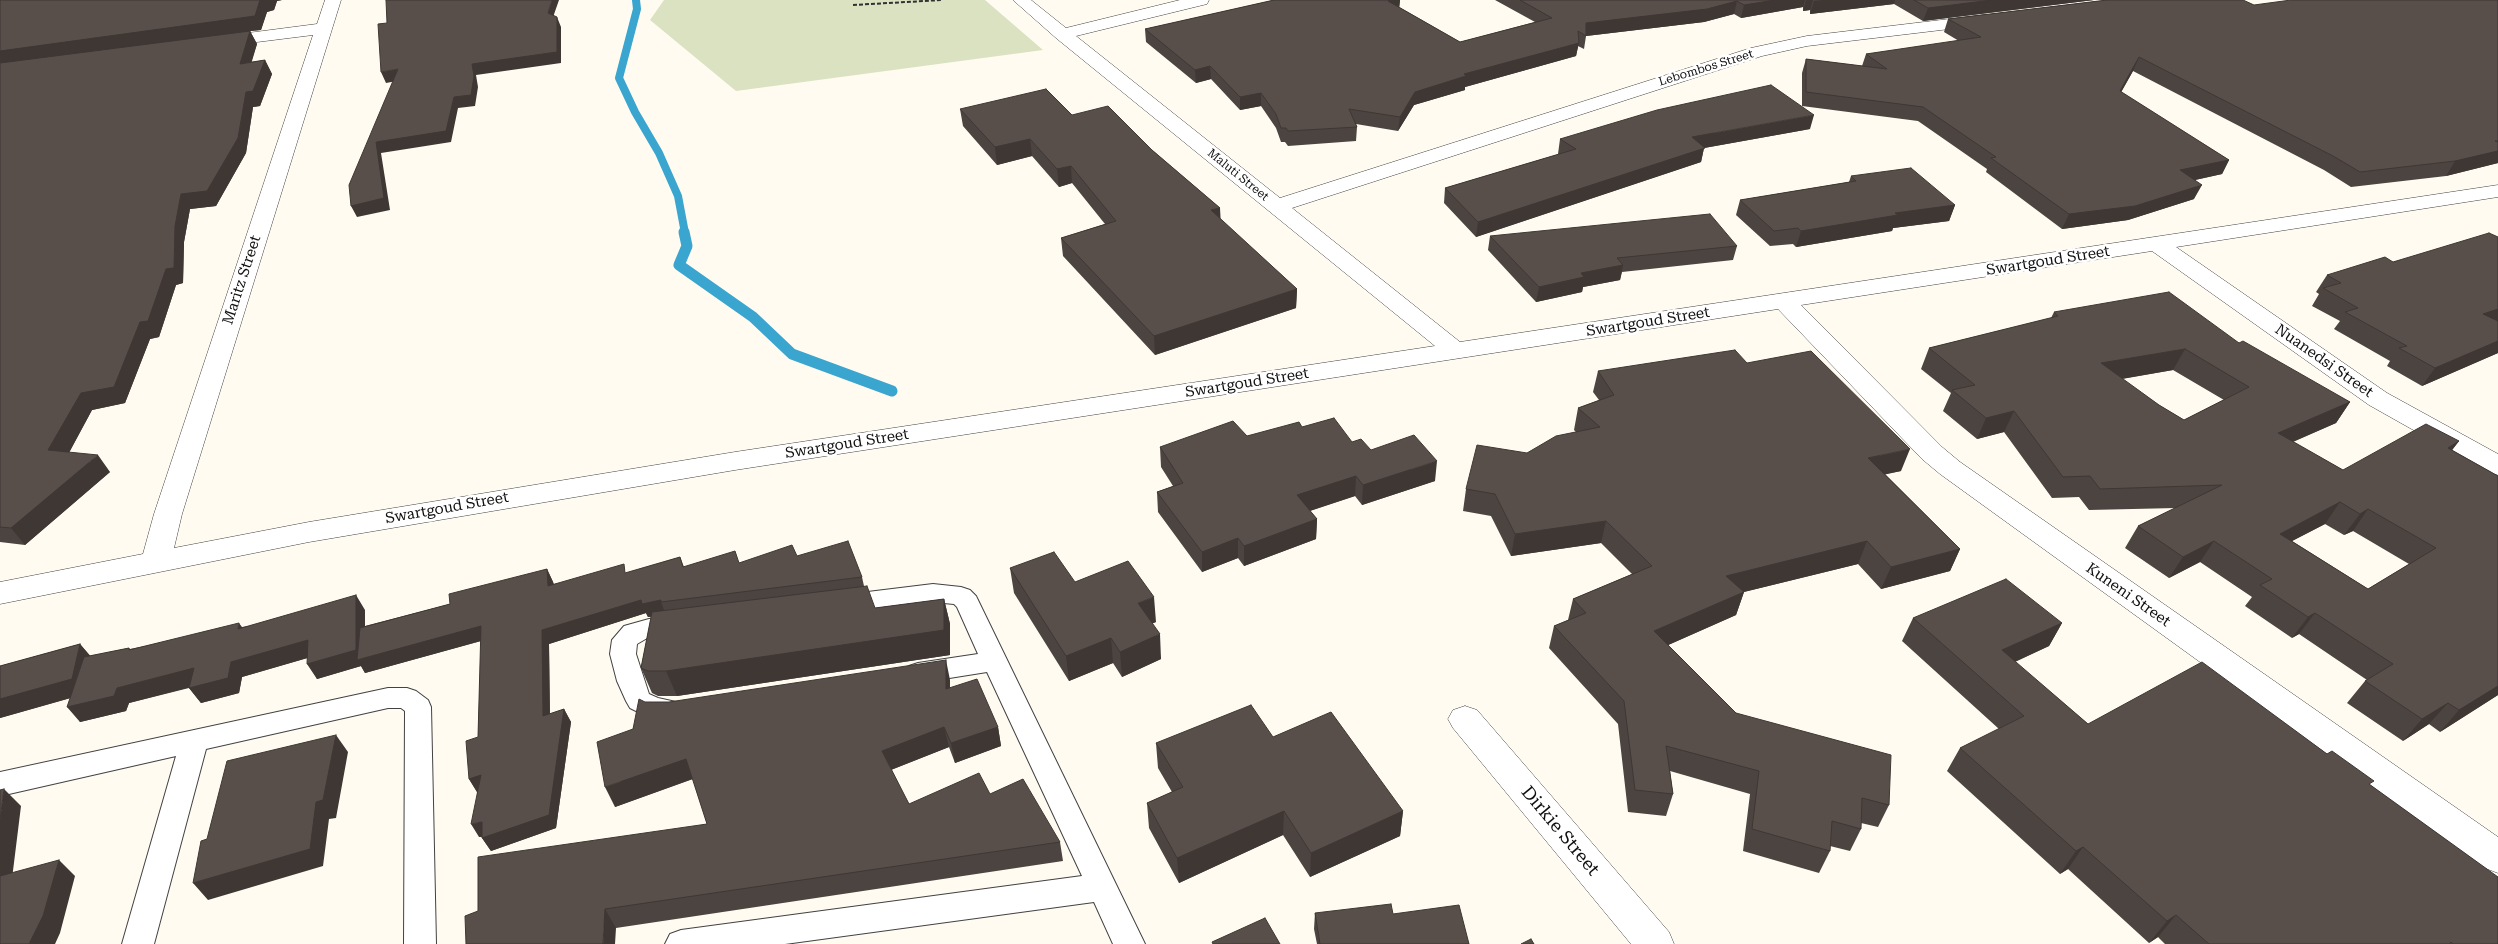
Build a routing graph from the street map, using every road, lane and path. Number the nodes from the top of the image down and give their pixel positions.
1 (333, 0) edge
2 (942, 0) edge
3 (1021, 0) edge
4 (1201, 0) edge
5 (853, 5) dead end
6 (2000, 18) edge
7 (325, 28) junction
8 (1062, 34) junction
9 (198, 45) edge
10 (2486, 193) edge
11 (1277, 206) junction
12 (2498, 208) edge
13 (2157, 244) junction
14 (1784, 302) junction
15 (1456, 351) junction
16 (2498, 466) edge
17 (156, 561) junction
18 (0, 594) edge
19 (816, 608) edge
20 (698, 622) edge
21 (994, 661) junction
22 (898, 676) edge
23 (686, 708) edge
24 (1465, 718) dead end
25 (194, 742) junction
26 (0, 784) edge
27 (2498, 857) edge
28 (1102, 887) junction
29 (138, 944) edge
30 (420, 944) edge
31 (681, 944) edge
32 (1129, 944) edge
33 (1655, 944) edge

1 - 7 street, Maritz Street
2 - 5 path
3 - 8 street, Maluti Street
4 - 8 street
6 - 11 street, Lebombos Street
7 - 9 street
7 - 17 street, Maritz Street
8 - 11 street, Maluti Street
10 - 12 street
10 - 13 street, Swartgoud Street
11 - 15 street, Maluti Street
13 - 14 street, Swartgoud Street
13 - 16 street, Nuanedsi Street
14 - 15 street, Swartgoud Street
14 - 27 street, Kuneni Street
15 - 17 street, Swartgoud Street
17 - 18 street, Swartgoud Street
19 - 21 lane
20 - 23 lane
21 - 22 lane
21 - 28 lane
24 - 33 street, Dirkie Street
25 - 26 lane
25 - 29 lane
25 - 30 lane
28 - 31 lane
28 - 32 lane

